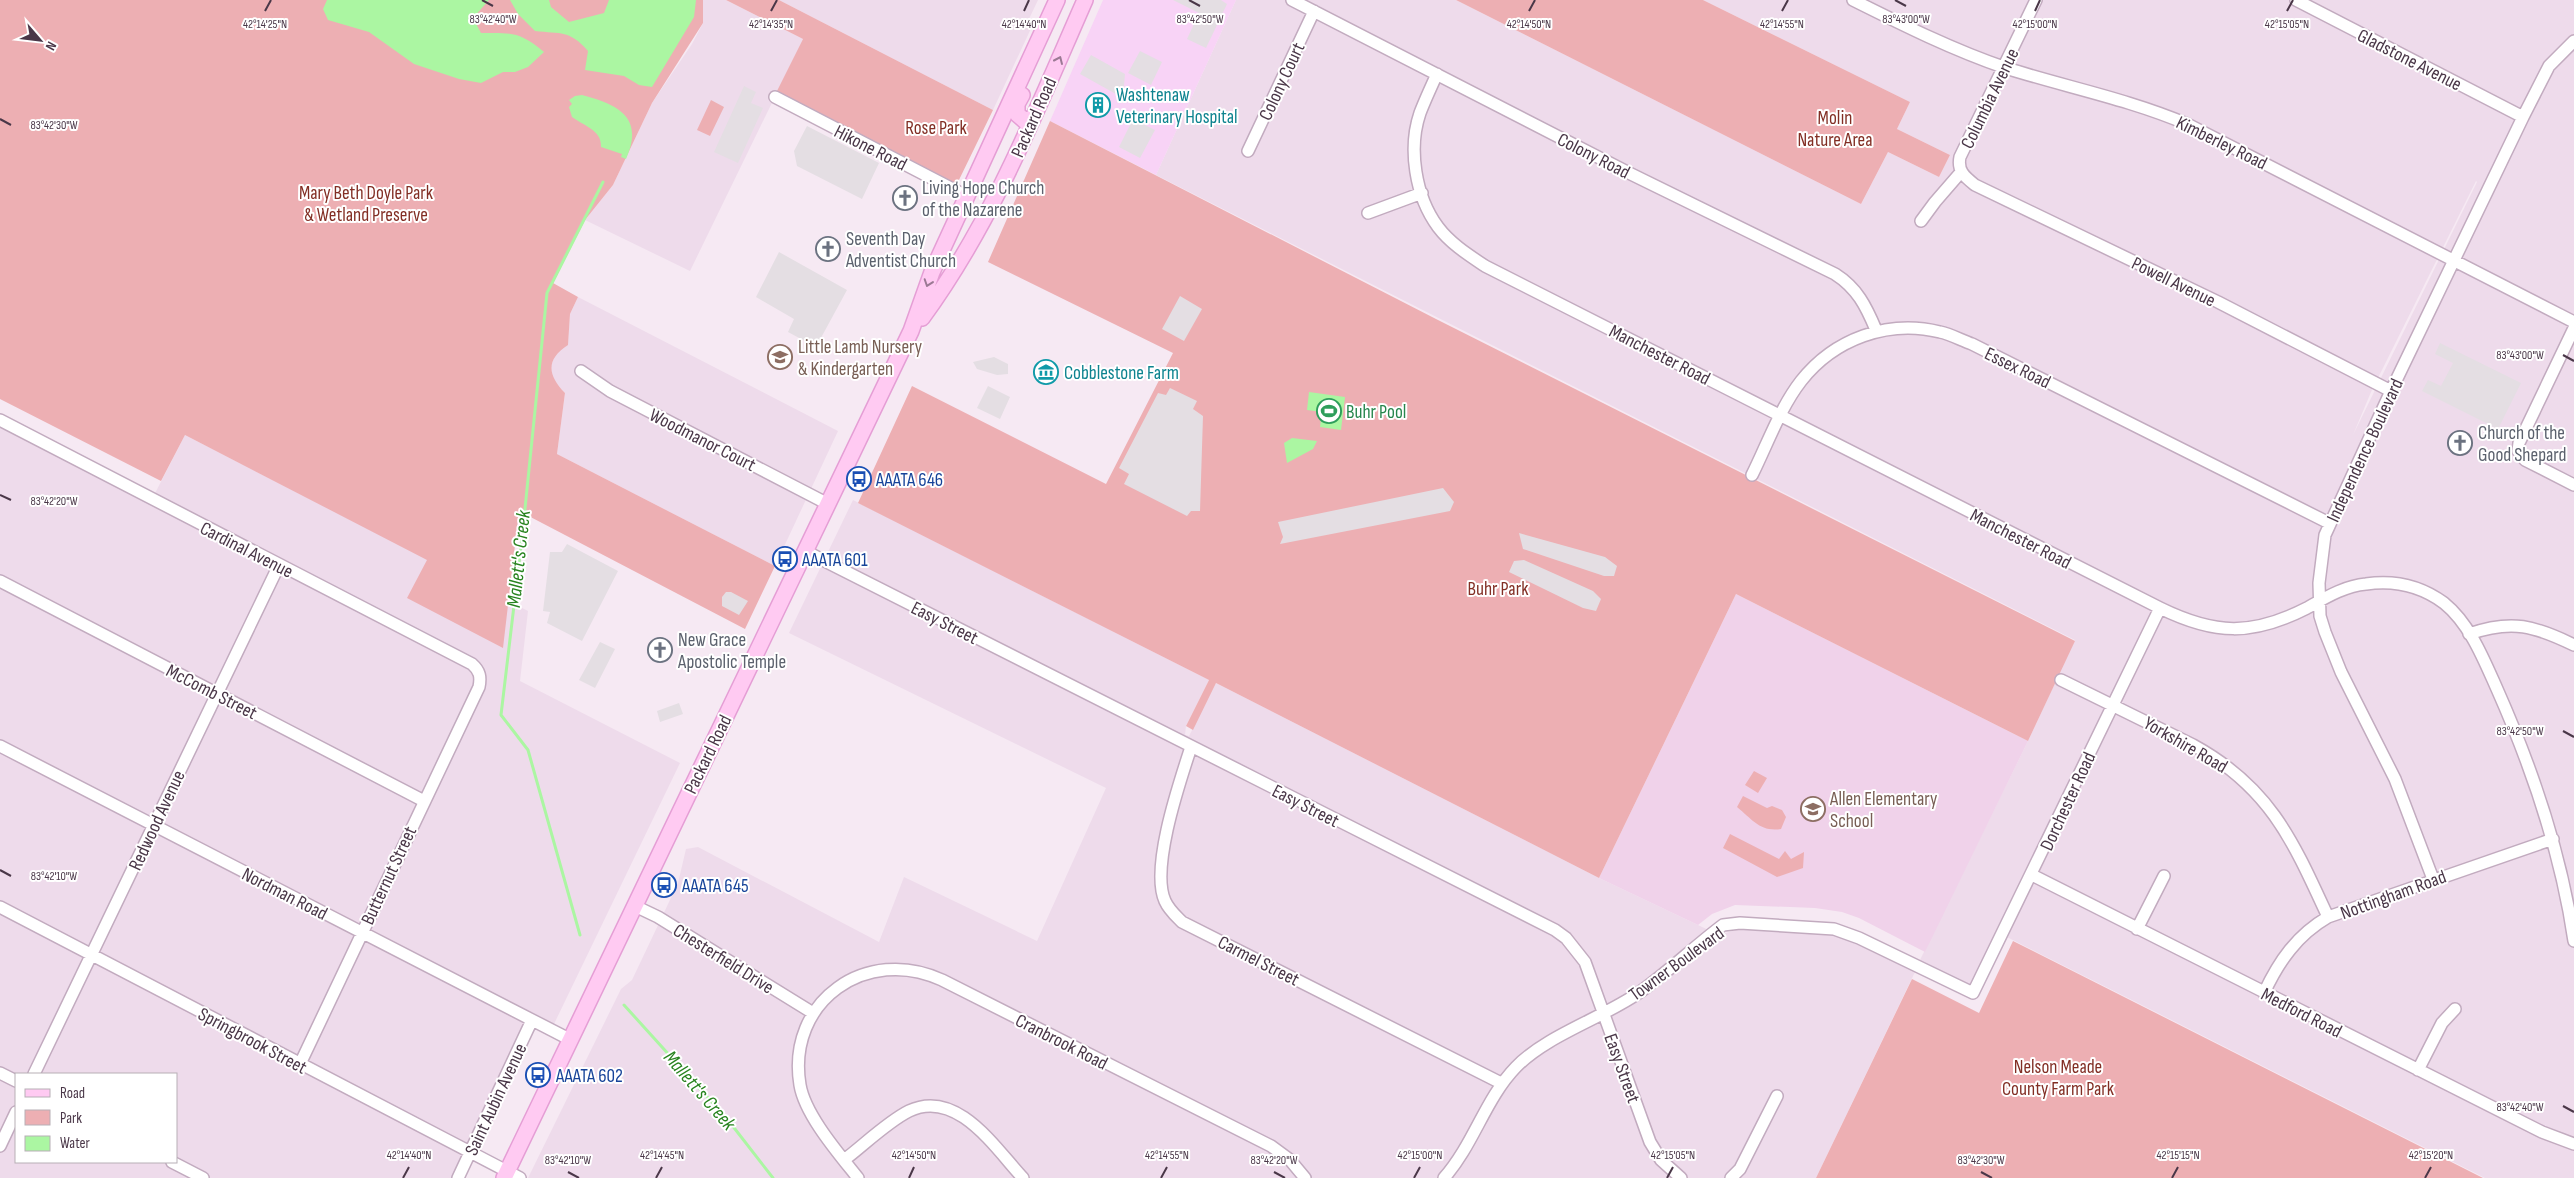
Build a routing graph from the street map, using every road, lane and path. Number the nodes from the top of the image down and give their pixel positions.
1 (1057, 0) edge
2 (1086, 0) edge
3 (1292, 0) edge
4 (1853, 0) edge
5 (2036, 0) edge
6 (2296, 0) edge
7 (1314, 11) junction
8 (1043, 31) junction
9 (2574, 41) edge
10 (2004, 67) junction
11 (1437, 74) junction
12 (775, 97) dead end
13 (2524, 117) junction
14 (1032, 118) junction
15 (998, 131) junction
16 (1248, 151) dead end
17 (1960, 170) junction
18 (1422, 194) junction
19 (968, 197) junction
20 (1368, 213) dead end
21 (1921, 221) dead end
22 (977, 234) junction
23 (2454, 261) junction
24 (2574, 322) edge
25 (2574, 328) edge
26 (1876, 330) junction
27 (911, 331) junction
28 (581, 371) dead end
29 (2391, 391) junction
30 (1781, 416) junction
31 (0, 420) edge
32 (1752, 475) dead end
33 (2574, 485) edge
34 (828, 504) junction
35 (2329, 523) junction
36 (805, 551) junction
37 (278, 565) junction
38 (0, 581) edge
39 (2319, 601) junction
40 (2160, 608) junction
41 (2469, 634) junction
42 (2574, 645) edge
43 (2061, 680) dead end
44 (479, 687) joint
45 (216, 693) junction
46 (2113, 705) junction
47 (0, 746) edge
48 (1191, 747) junction
49 (424, 801) junction
50 (154, 825) junction
51 (2553, 838) junction
52 (2032, 875) junction
53 (2164, 876) dead end
54 (2433, 879) junction
55 (635, 906) junction
56 (0, 907) edge
57 (2328, 918) junction
58 (2137, 929) junction
59 (361, 932) junction
60 (2574, 941) edge
61 (91, 955) junction
62 (2264, 993) junction
63 (1974, 994) joint
64 (2455, 1009) dead end
65 (813, 1013) junction
66 (1603, 1014) junction
67 (532, 1020) junction
68 (570, 1040) junction
69 (300, 1064) junction
70 (2418, 1070) junction
71 (0, 1073) edge
72 (34, 1073) edge
73 (15, 1080) edge
74 (1501, 1083) junction
75 (1777, 1096) dead end
76 (15, 1114) edge
77 (2574, 1144) edge
78 (0, 1146) edge
79 (469, 1153) junction
80 (844, 1160) junction
81 (174, 1163) edge
82 (510, 1176) edge
83 (203, 1178) edge
84 (458, 1178) edge
85 (858, 1178) edge
86 (1023, 1178) edge
87 (1305, 1178) edge
88 (1444, 1178) edge
89 (1681, 1178) edge
90 (1730, 1178) edge

1 - 8 main road, Packard Road
14 -> 2 main road, Packard Road
3 - 7 street, Colony Road
4 - 10 street, Kimberley Road
5 - 10 street, Columbia Avenue
6 - 13 street, Gladstone Avenue
7 - 11 street, Colony Road
7 - 16 street, Colony Court
8 - 14 main road
8 - 15 main road, Packard Road
9 - 13 street, Independence Boulevard
10 - 17 street, Columbia Avenue
10 - 23 street, Kimberley Road
11 - 18 street, Manchester Road
11 - 26 street, Colony Road
12 - 19 street, Hikone Road
13 - 23 street, Independence Boulevard
14 - 22 main road, Packard Road
15 - 19 main road, Packard Road
15 - 22 main road
17 - 21 street, Columbia Avenue
17 - 29 street, Powell Avenue
18 - 20 street
18 - 30 street, Manchester Road
19 -> 27 main road, Packard Road
22 - 27 main road, Packard Road
23 - 24 street, Kimberley Road
23 - 29 street, Independence Boulevard
25 - 33 street
26 - 30 street, Essex Road
26 - 35 street, Essex Road
27 - 34 main road, Packard Road
28 - 34 street, Woodmanor Court
29 - 35 street, Independence Boulevard
30 - 32 street, Essex Road
30 - 40 street, Manchester Road
31 - 37 street, Cardinal Avenue
34 - 36 main road, Packard Road
35 - 39 street, Independence Boulevard
36 - 48 street, Easy Street
36 - 55 main road, Packard Road
37 - 44 street, Cardinal Avenue
37 - 45 street, Redwood Avenue
38 - 45 street, McComb Street
39 - 40 street, Manchester Road
39 - 41 street, Manchester Road
39 - 54 street, Independence Boulevard
40 - 46 street, Dorchester Road
41 - 42 street
41 - 51 street, Manchester Road
43 - 46 street, Yorkshire Road
44 - 49 street, Butternut Street
45 - 49 street, McComb Street
45 - 50 street, Redwood Avenue
46 - 52 street, Dorchester Road
46 - 57 street, Yorkshire Road
47 - 50 street, Nordman Road
48 - 66 street, Easy Street
48 - 74 street, Carmel Street
49 - 59 street, Butternut Street
50 - 59 street, Nordman Road
50 - 61 street, Redwood Avenue
51 - 54 street, Nottingham Road
51 - 60 street, Manchester Road
52 - 58 street, Medford Road
52 - 63 street, Dorchester Road
53 - 58 street
54 - 57 street, Nottingham Road
55 - 65 street, Chesterfield Drive
55 - 68 main road, Packard Road
56 - 61 street, Springbrook Street
57 - 62 street, Nottingham Road
58 - 62 street, Medford Road
59 - 67 street, Nordman Road
59 - 69 street, Butternut Street
61 - 69 street, Springbrook Street
61 - 72 street, Redwood Avenue
62 - 70 street, Medford Road
63 - 66 street, Towner Boulevard
64 - 70 street
65 - 80 street
65 - 87 street, Cranbrook Road
66 - 74 street, Towner Boulevard
66 - 89 street, Easy Street
67 - 68 street, Nordman Road
67 - 79 street, Saint Aubin Avenue
68 - 82 main road, Packard Road
69 - 79 street, Springbrook Street
70 - 77 street, Medford Road
71 - 73 street
74 - 88 street, Towner Boulevard
75 - 90 street
76 - 78 street
79 - 82 street, Springbrook Street
79 - 84 street, Saint Aubin Avenue
80 - 85 street
80 - 86 street
81 - 83 street

